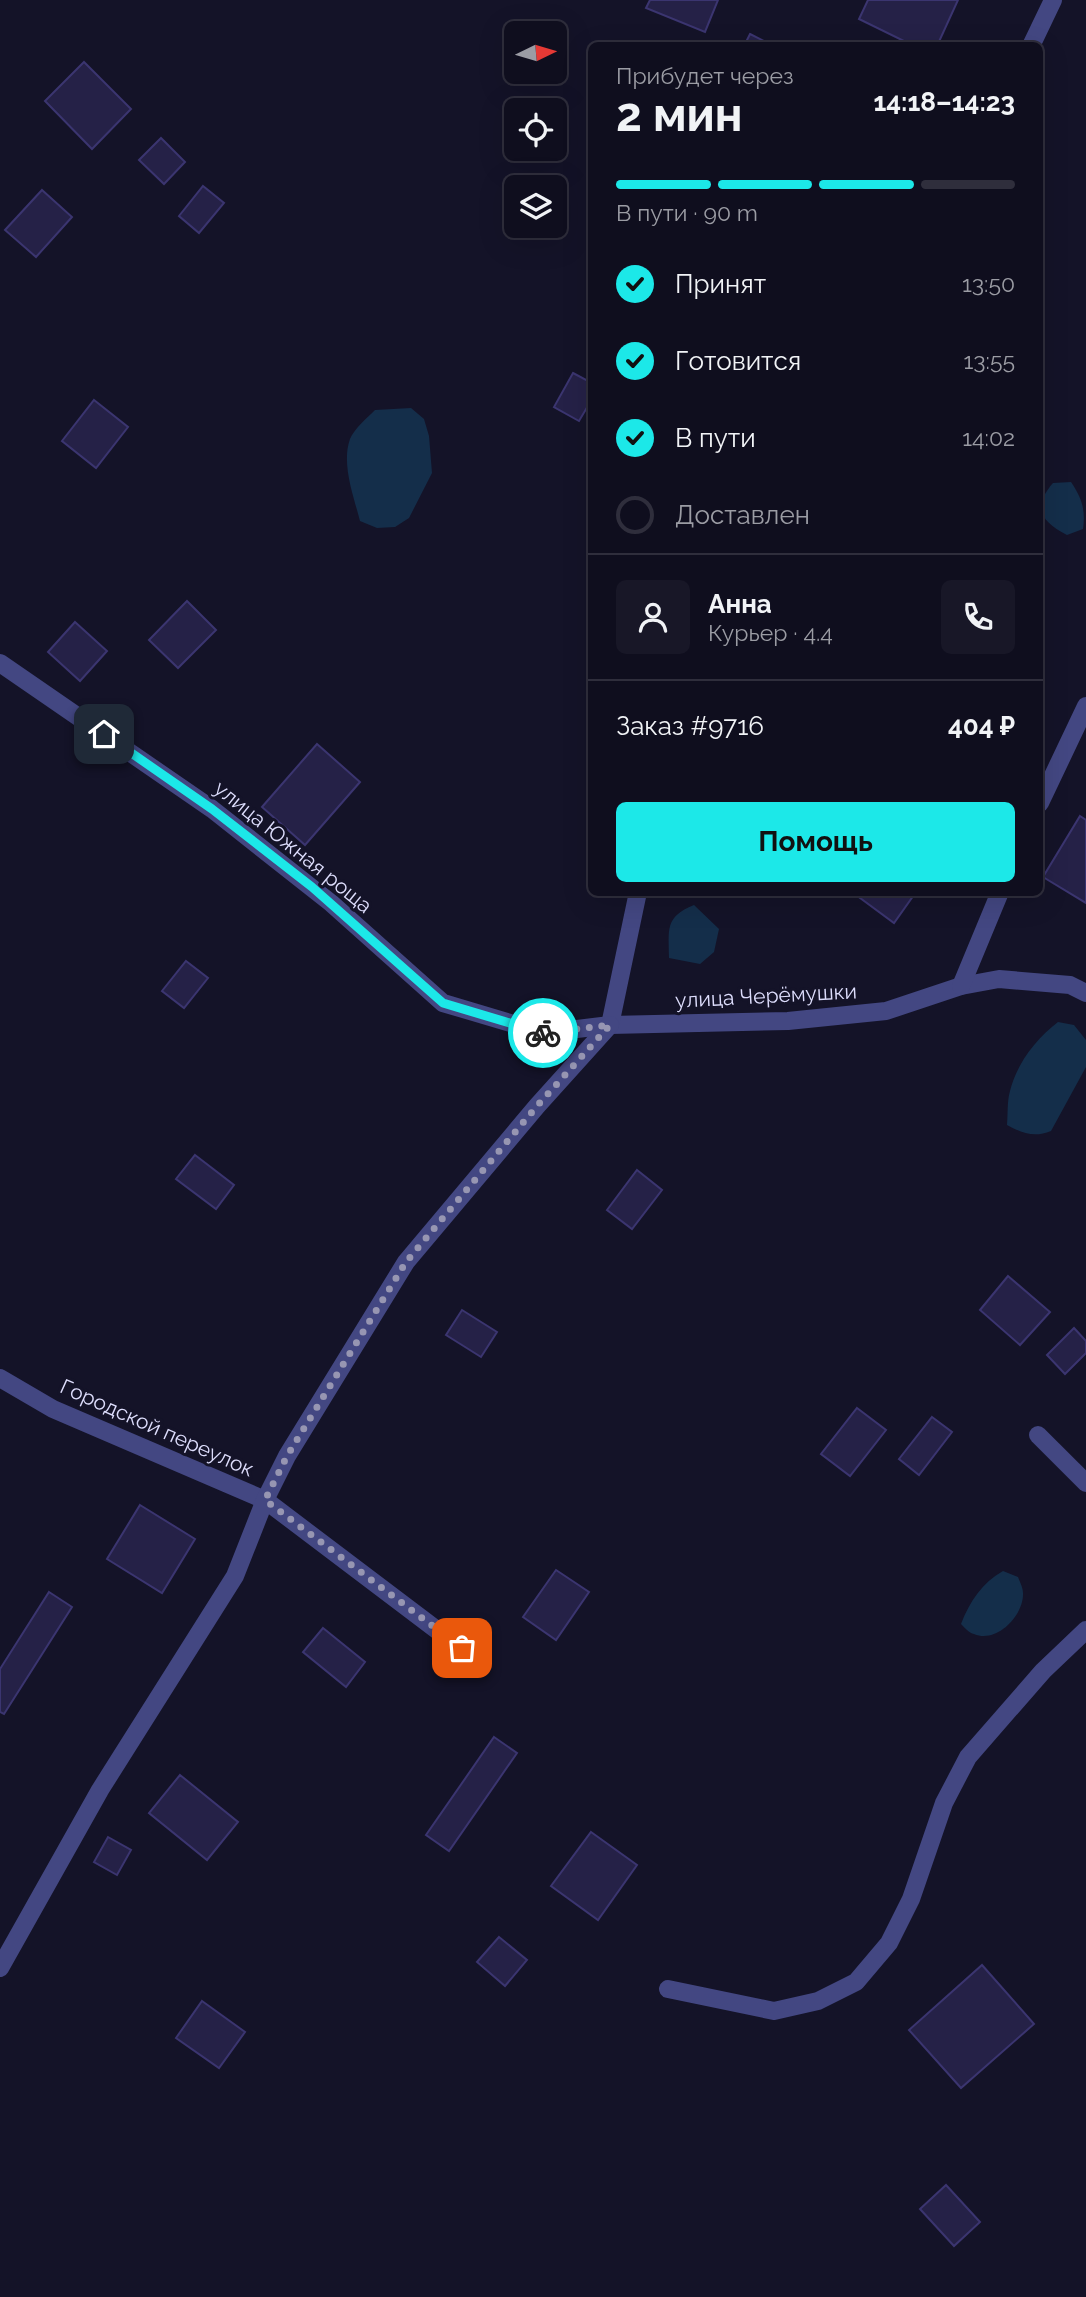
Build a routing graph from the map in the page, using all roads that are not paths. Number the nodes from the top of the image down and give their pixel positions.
1 (1053, 0) edge
2 (1033, 42) edge
3 (0, 663) edge
4 (1086, 706) edge
5 (1043, 797) edge
6 (637, 896) edge
7 (998, 896) edge
8 (961, 986) junction
9 (1086, 993) edge
10 (610, 1025) junction
11 (0, 1378) edge
12 (1038, 1435) dead end
13 (1086, 1483) edge
14 (265, 1500) junction
15 (1086, 1630) edge
16 (462, 1648) dead end
17 (0, 1968) edge
18 (668, 1989) dead end

1 - 2 street
3 - 10 street, улица Южная роща
4 - 5 street
6 - 10 street
7 - 8 street
8 - 9 street, улица Черёмушки
8 - 10 street, улица Черёмушки
10 - 14 street
11 - 14 street, Городской переулок
12 - 13 street
14 - 16 street, Городской переулок
14 - 17 street
15 - 18 street

